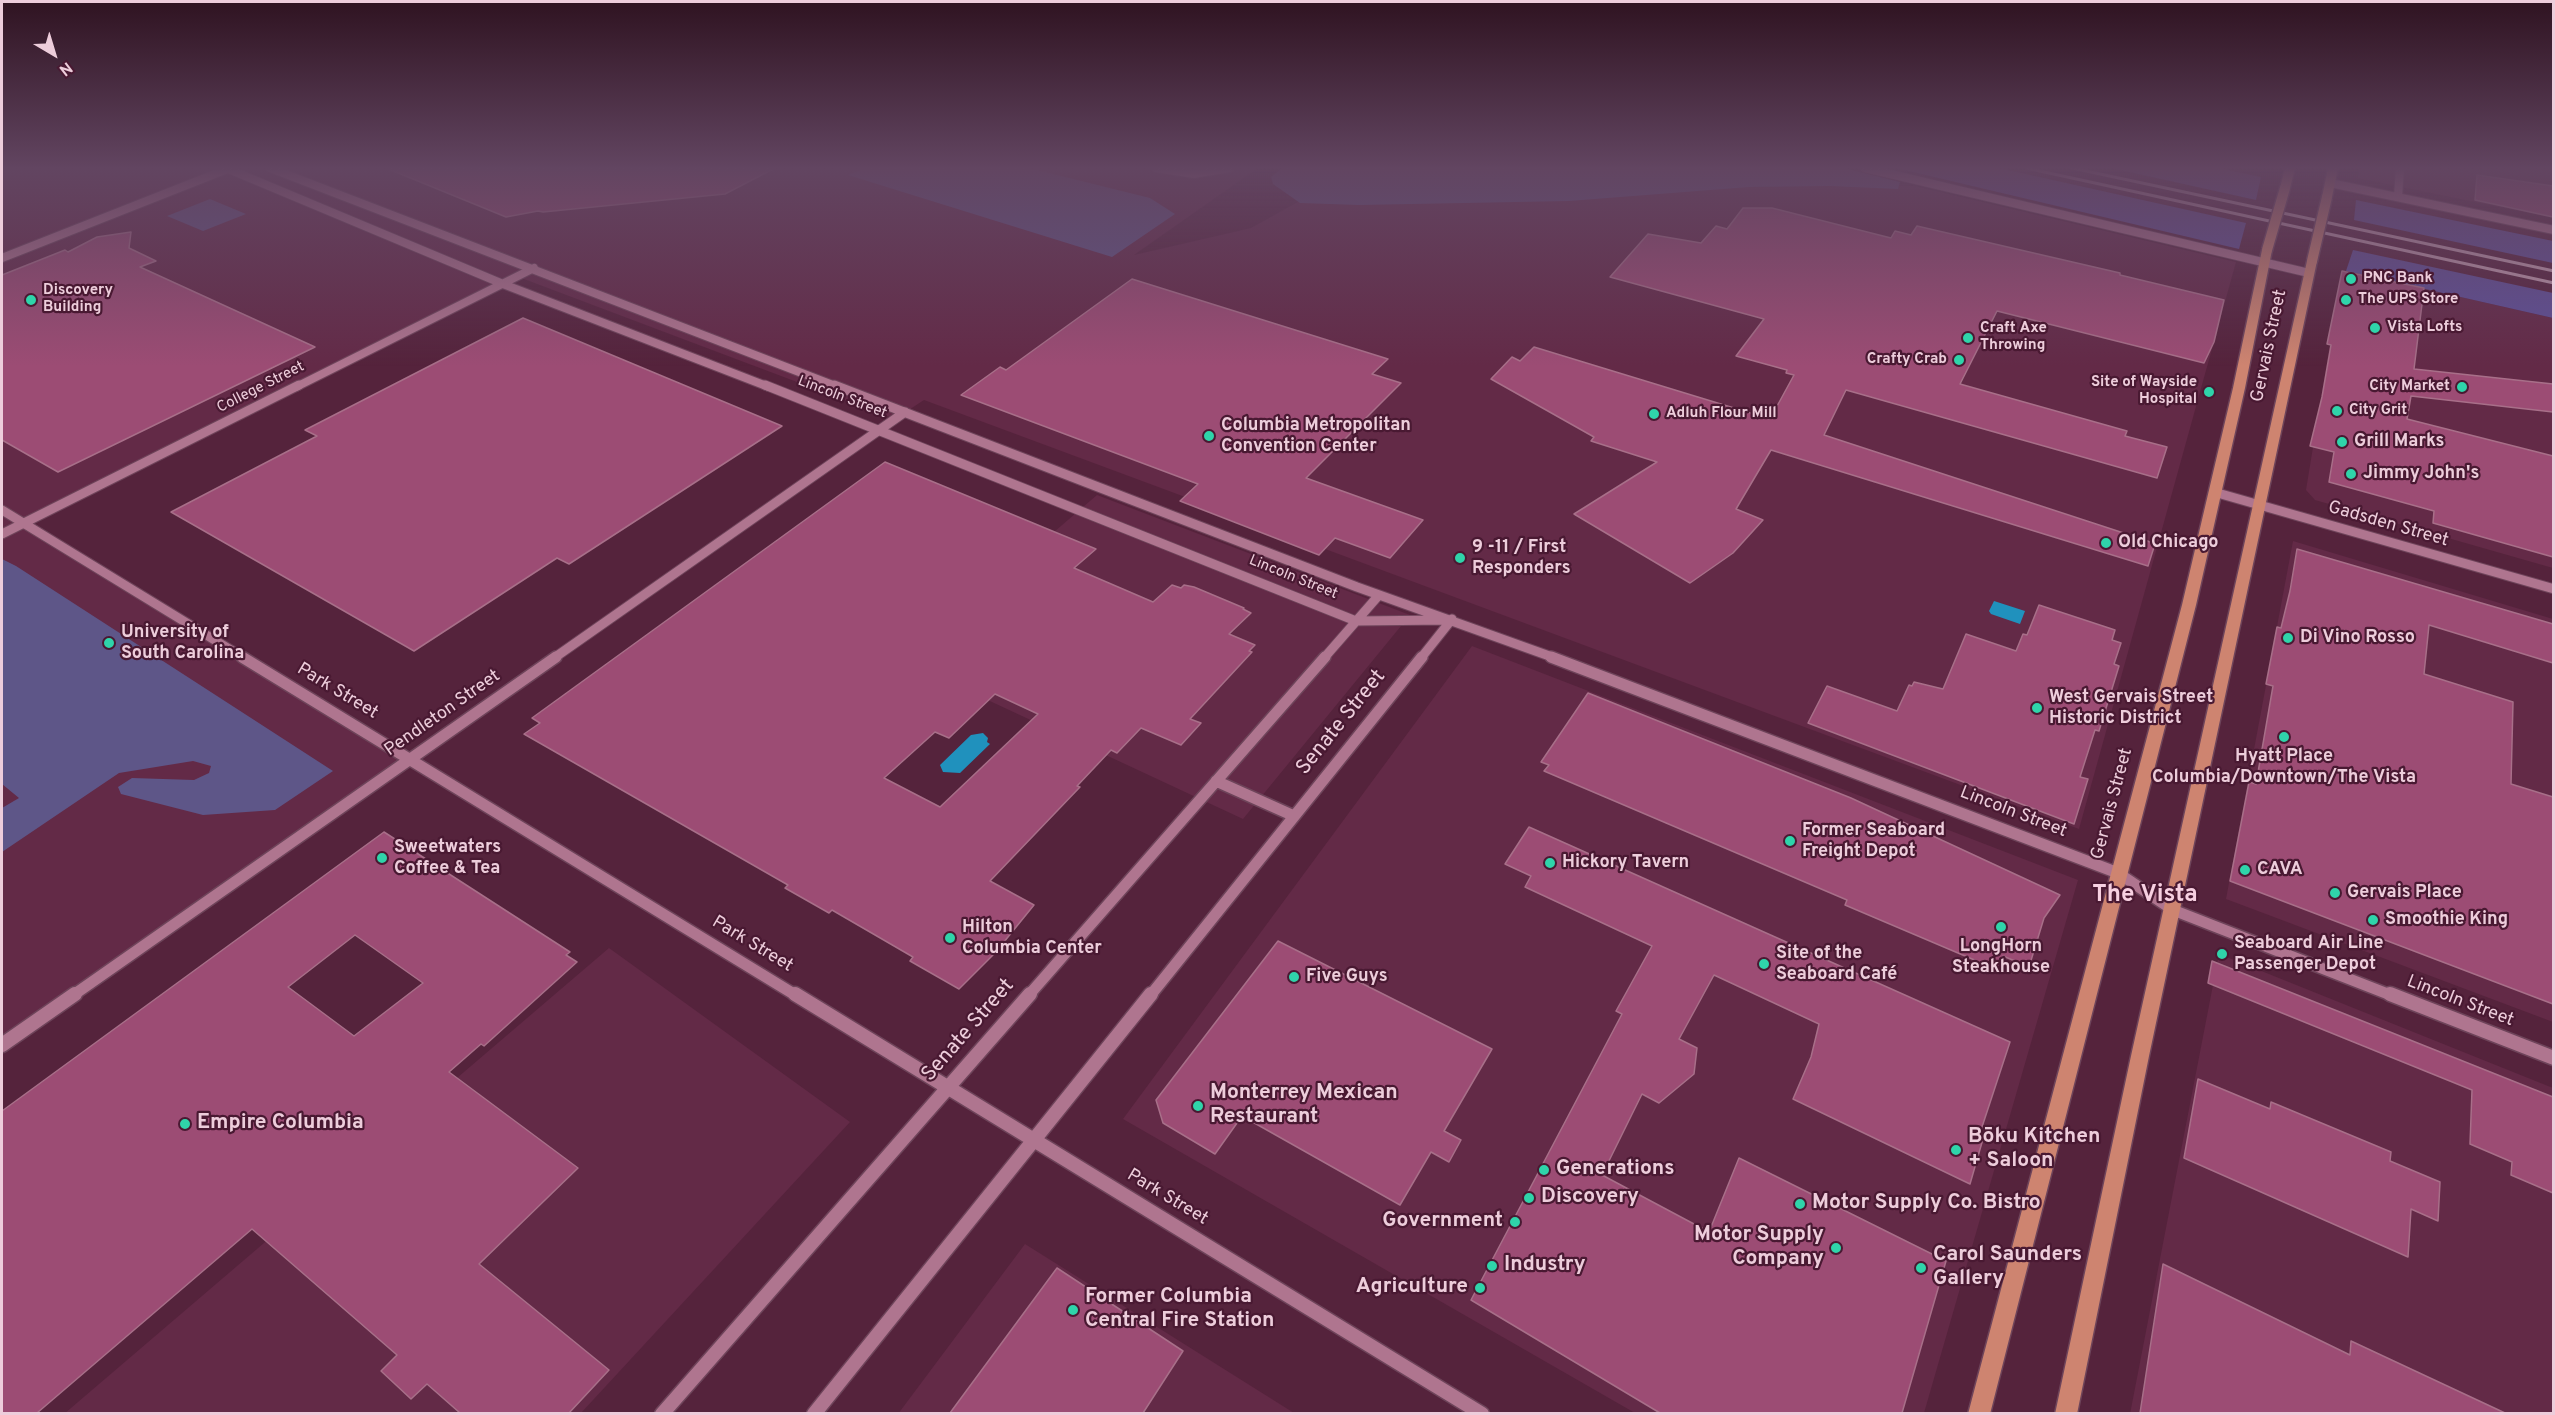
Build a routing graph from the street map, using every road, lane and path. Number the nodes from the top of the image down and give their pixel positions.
1 (63, 234) edge
2 (384, 234) edge
3 (444, 234) edge
4 (2146, 234) edge
5 (2272, 234) edge
6 (2318, 234) edge
7 (2, 258) edge
8 (2265, 262) junction
9 (534, 268) junction
10 (2310, 273) junction
11 (503, 284) junction
12 (905, 412) junction
13 (880, 430) junction
14 (2214, 492) junction
15 (2257, 504) junction
16 (2, 510) edge
17 (23, 523) junction
18 (2, 534) edge
19 (2553, 590) edge
20 (1379, 595) junction
21 (1452, 619) junction
22 (1356, 621) junction
23 (410, 759) junction
24 (1216, 781) junction
25 (1294, 816) junction
26 (2118, 873) junction
27 (2173, 910) junction
28 (2, 1045) edge
29 (2553, 1058) edge
30 (948, 1087) junction
31 (1034, 1140) junction
32 (662, 1413) edge
33 (814, 1413) edge
34 (1482, 1413) edge
35 (1979, 1413) edge
36 (2066, 1413) edge

1 - 7 street
2 - 11 street, Lincoln Street
3 - 9 street, Lincoln Street
4 - 8 street
5 - 8 main road, Gervais Street, bridge
6 - 10 main road, Gervais Street, bridge
8 - 10 street
8 - 14 main road, Gervais Street
9 - 11 street, College Street
9 - 12 street, Lincoln Street
10 - 15 main road, Gervais Street
11 - 13 street, Lincoln Street
11 - 17 street, College Street
12 - 13 street, Pendleton Street
12 - 20 street, Lincoln Street
13 - 22 street, Lincoln Street
13 - 23 street, Pendleton Street
14 - 15 street, Gadsden Street
14 - 26 main road, Gervais Street
15 - 19 street, Gadsden Street
15 - 27 main road, Gervais Street
16 - 17 street, Park Street
17 - 18 street, College Street
17 - 23 street, Park Street
20 - 21 street, Lincoln Street
20 - 22 street, Senate Street
21 - 22 street, Lincoln Street
21 - 25 street, Senate Street
21 - 26 street, Lincoln Street
22 - 24 street, Senate Street
23 - 28 street, Pendleton Street
23 - 30 street, Park Street
24 - 25 street
24 - 30 street, Senate Street
25 - 31 street, Senate Street
26 - 27 street, Lincoln Street
26 - 35 main road, Gervais Street
27 - 29 street, Lincoln Street
27 - 36 main road, Gervais Street
30 - 31 street, Park Street
30 - 32 street, Senate Street
31 - 33 street, Senate Street
31 - 34 street, Park Street

